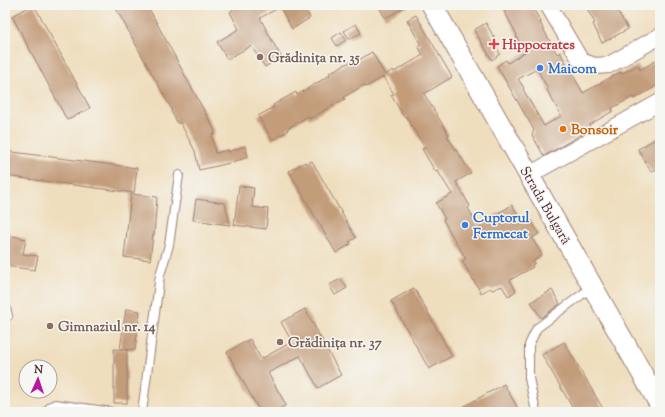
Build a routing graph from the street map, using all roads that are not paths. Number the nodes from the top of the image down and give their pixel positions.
1 (432, 5) edge
2 (548, 5) edge
3 (660, 36) edge
4 (660, 102) edge
5 (179, 175) dead end
6 (529, 175) junction
7 (593, 287) junction
8 (5, 304) edge
9 (8, 316) dead end
10 (660, 405) edge
11 (46, 412) edge
12 (112, 412) edge
13 (142, 412) edge
14 (536, 412) edge

1 - 6 street, Strada Bulgară
2 - 3 street
4 - 6 street
5 - 13 lane
6 - 7 street, Strada Bulgară
7 - 10 street, Strada Bulgară
7 - 14 lane
8 - 9 lane
11 - 12 lane

